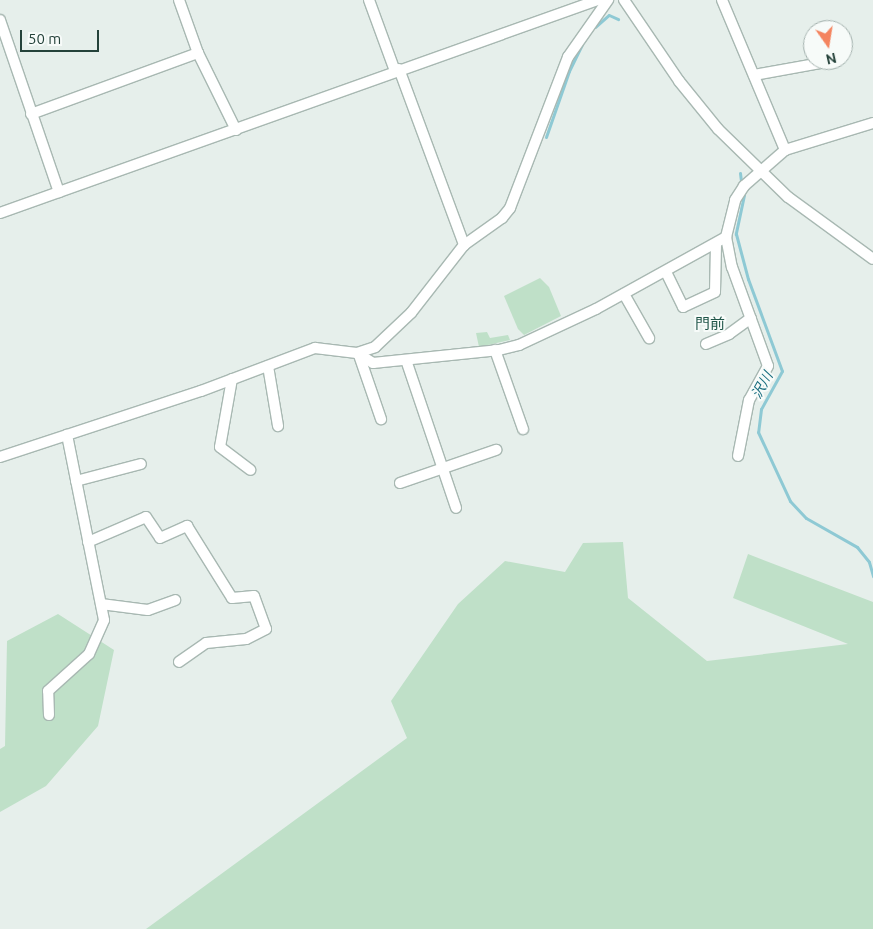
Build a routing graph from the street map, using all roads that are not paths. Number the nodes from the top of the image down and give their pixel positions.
1 (179, 0) edge
2 (370, 0) edge
3 (598, 0) edge
4 (608, 0) edge
5 (624, 0) edge
6 (722, 0) edge
7 (0, 20) edge
8 (198, 53) junction
9 (803, 66) edge
10 (397, 70) junction
11 (754, 75) junction
12 (31, 114) junction
13 (873, 123) edge
14 (236, 130) junction
15 (785, 150) junction
16 (761, 172) junction
17 (58, 192) junction
18 (0, 213) edge
19 (726, 237) junction
20 (464, 245) junction
21 (716, 245) junction
22 (873, 259) edge
23 (666, 272) junction
24 (624, 294) junction
25 (750, 318) junction
26 (649, 338) dead end
27 (706, 344) dead end
28 (495, 350) junction
29 (358, 354) junction
30 (406, 360) junction
31 (268, 366) junction
32 (232, 379) junction
33 (381, 419) dead end
34 (278, 426) dead end
35 (523, 429) dead end
36 (67, 435) junction
37 (496, 450) dead end
38 (738, 456) dead end
39 (0, 457) edge
40 (141, 464) dead end
41 (442, 467) junction
42 (250, 470) dead end
43 (76, 481) junction
44 (400, 483) dead end
45 (456, 508) dead end
46 (88, 542) junction
47 (175, 600) dead end
48 (101, 604) junction
49 (179, 662) dead end
50 (49, 715) dead end

1 - 8 street
2 - 10 street
3 - 10 street
4 - 20 street
5 - 16 street
6 - 11 street
7 - 12 street
8 - 12 street
8 - 14 street
9 - 11 street
10 - 14 street
10 - 20 street
11 - 15 street
12 - 17 street
13 - 15 street
14 - 17 street
15 - 16 street
16 - 19 street
16 - 22 street
17 - 18 street
19 - 21 street
19 - 25 street
20 - 29 street
21 - 23 street
21 - 23 street
23 - 24 street
24 - 26 street
24 - 28 street
25 - 27 street
25 - 38 street
28 - 30 street
28 - 35 street
29 - 30 street
29 - 31 street
29 - 33 street
30 - 41 street
31 - 32 street
31 - 34 street
32 - 36 street
32 - 42 street
36 - 39 street
36 - 43 street
37 - 41 street
40 - 43 street
41 - 44 street
41 - 45 street
43 - 46 street
46 - 48 street
46 - 49 street
47 - 48 street
48 - 50 street

